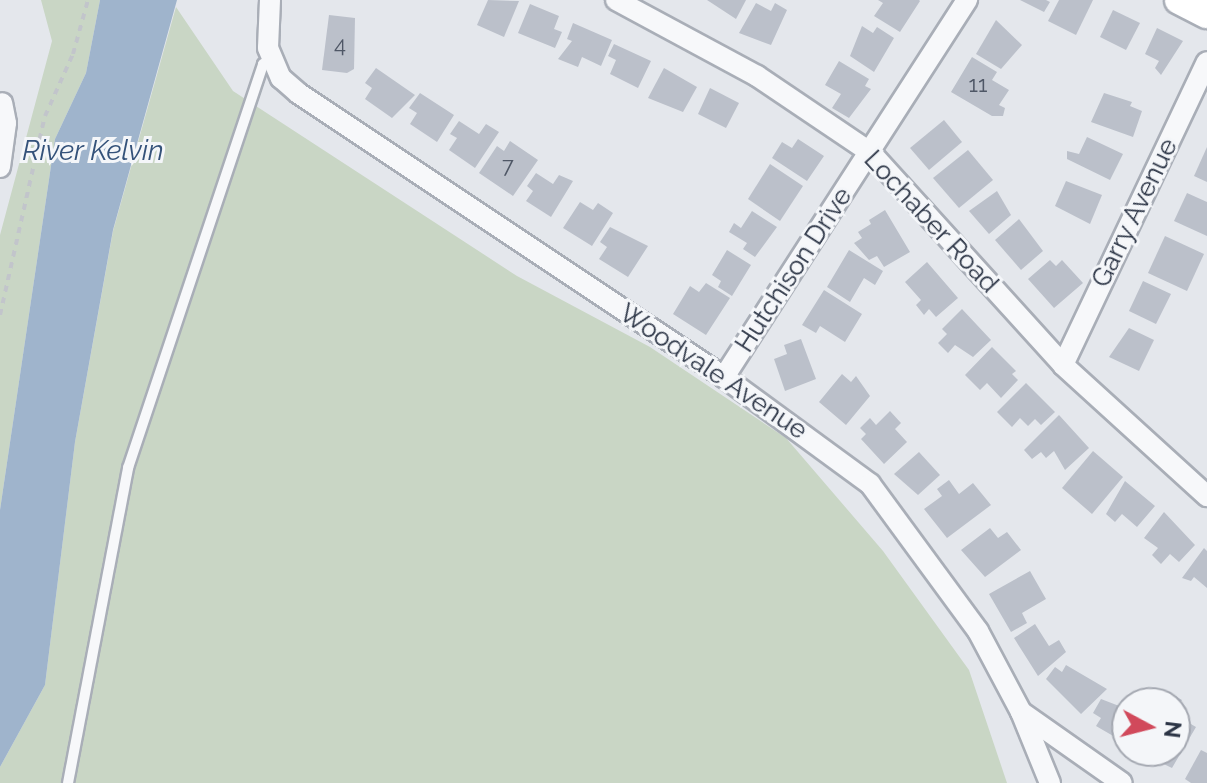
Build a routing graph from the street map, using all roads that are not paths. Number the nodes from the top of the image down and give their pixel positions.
1 (270, 0) edge
2 (616, 0) edge
3 (967, 0) edge
4 (1179, 0) edge
5 (1207, 14) edge
6 (272, 59) junction
7 (1207, 62) edge
8 (1, 102) edge
9 (871, 153) junction
10 (0, 167) edge
11 (1063, 365) junction
12 (724, 377) junction
13 (1207, 496) edge
14 (1021, 712) junction
15 (68, 783) edge
16 (1050, 783) edge
17 (1122, 783) edge

1 - 6 street
2 - 9 street, Lochaber Road
3 - 9 street, Hutchison Drive
4 - 5 street
6 - 12 street, Woodvale Avenue
6 - 15 lane
7 - 11 street, Garry Avenue
8 - 10 street
9 - 11 street, Lochaber Road
9 - 12 street, Hutchison Drive
11 - 13 street, Lochaber Road
12 - 14 street, Woodvale Avenue
14 - 16 street, Woodvale Avenue
14 - 17 street

